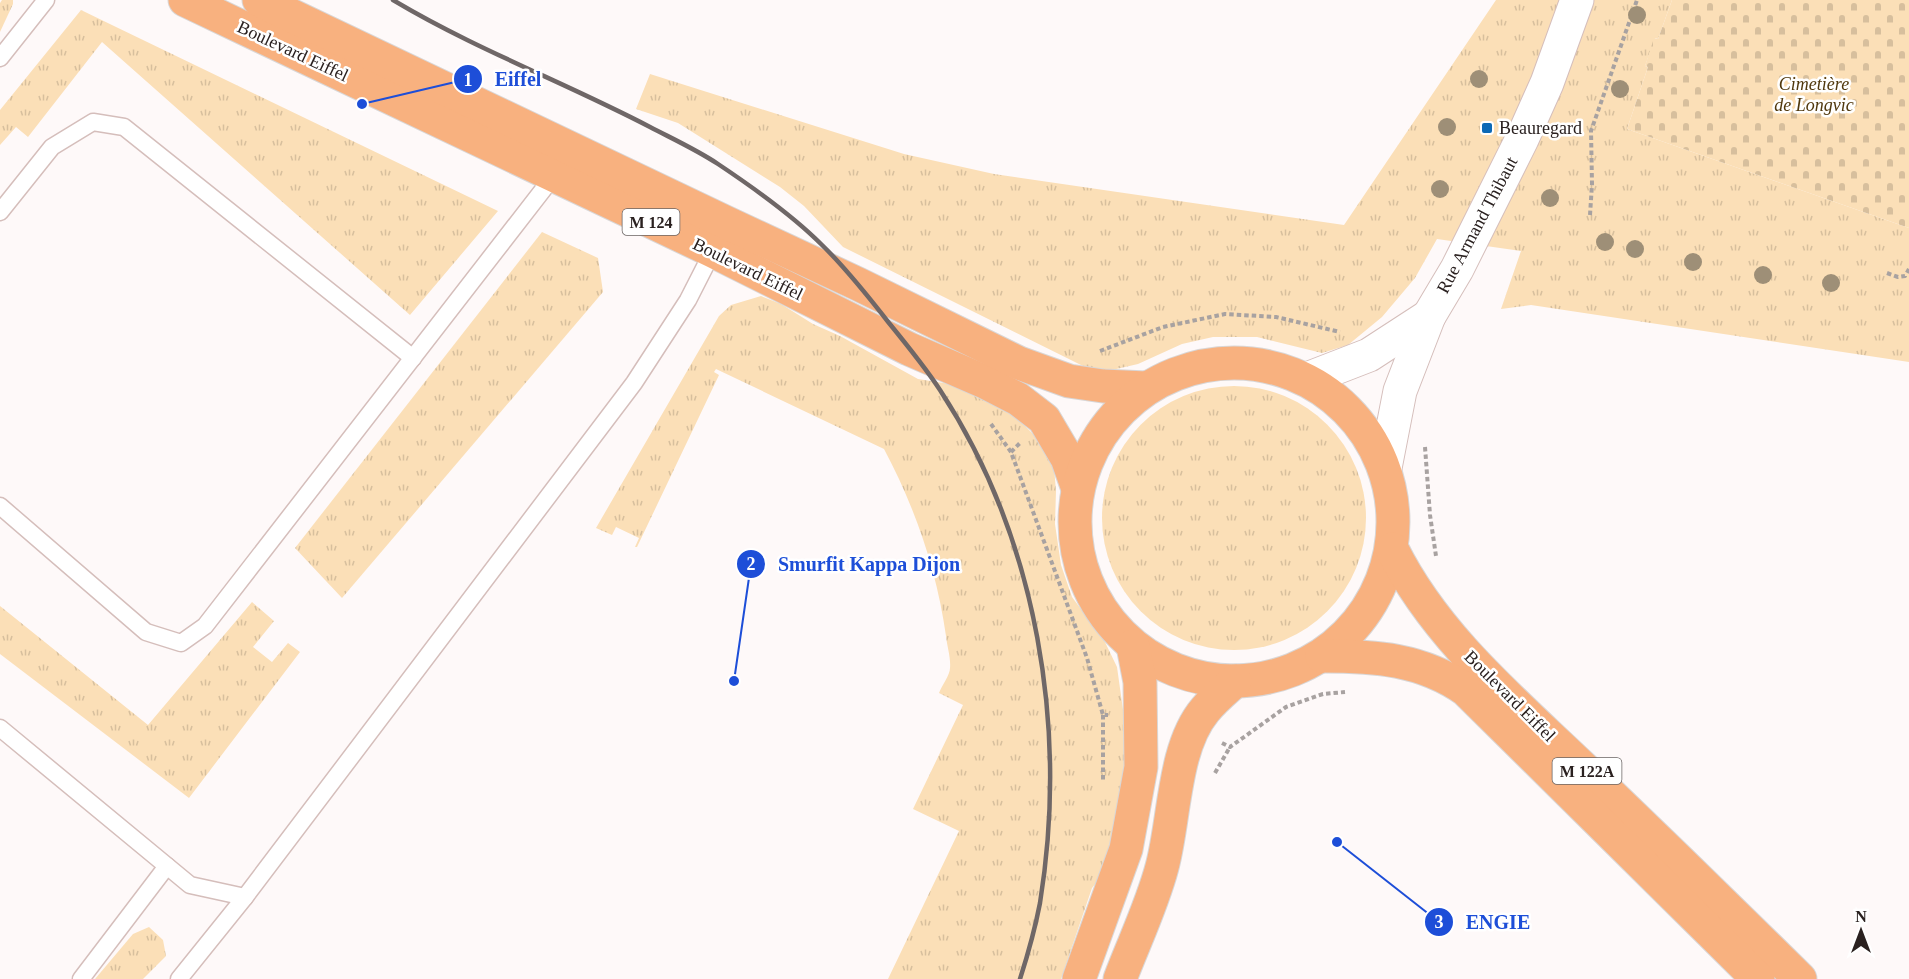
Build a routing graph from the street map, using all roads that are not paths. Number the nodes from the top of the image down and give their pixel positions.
1 (46, 0) edge
2 (185, 0) edge
3 (259, 0) edge
4 (1577, 0) edge
5 (0, 58) edge
6 (562, 162) junction
7 (0, 212) edge
8 (720, 237) junction
9 (1429, 316) junction
10 (413, 358) junction
11 (1307, 379) junction
12 (1146, 388) junction
13 (1385, 468) junction
14 (1077, 486) junction
15 (0, 506) edge
16 (1392, 549) junction
17 (1133, 646) junction
18 (1322, 656) junction
19 (1235, 681) junction
20 (0, 728) edge
21 (167, 866) junction
22 (245, 897) junction
23 (81, 979) edge
24 (179, 979) edge
25 (1079, 979) edge
26 (1120, 979) edge
27 (1758, 979) edge
28 (1800, 979) edge

1 - 5 lane
2 - 6 main road, Boulevard Eiffel / M 124
3 - 6 main road, Boulevard Eiffel / M 124
4 - 9 street, Rue Armand Thibaut
6 - 8 main road, Boulevard Eiffel / M 124
6 - 10 lane
7 - 10 lane
8 - 12 main road, Boulevard Eiffel / M 124
8 - 14 main road, Boulevard Eiffel / M 124
8 - 22 lane
9 - 11 street, Rue Armand Thibaut
9 - 13 street, Rue Armand Thibaut
10 - 15 lane
11 - 12 main road
11 - 13 main road
12 - 14 main road
13 - 16 main road
14 - 17 main road
16 - 18 main road
16 - 28 main road, Boulevard Eiffel / M 122A
17 - 19 main road
17 - 25 main road
18 - 19 main road
18 - 27 main road, Boulevard Eiffel / M 122A
19 - 26 main road
20 - 21 lane
21 - 22 lane
21 - 23 lane
22 - 24 lane

